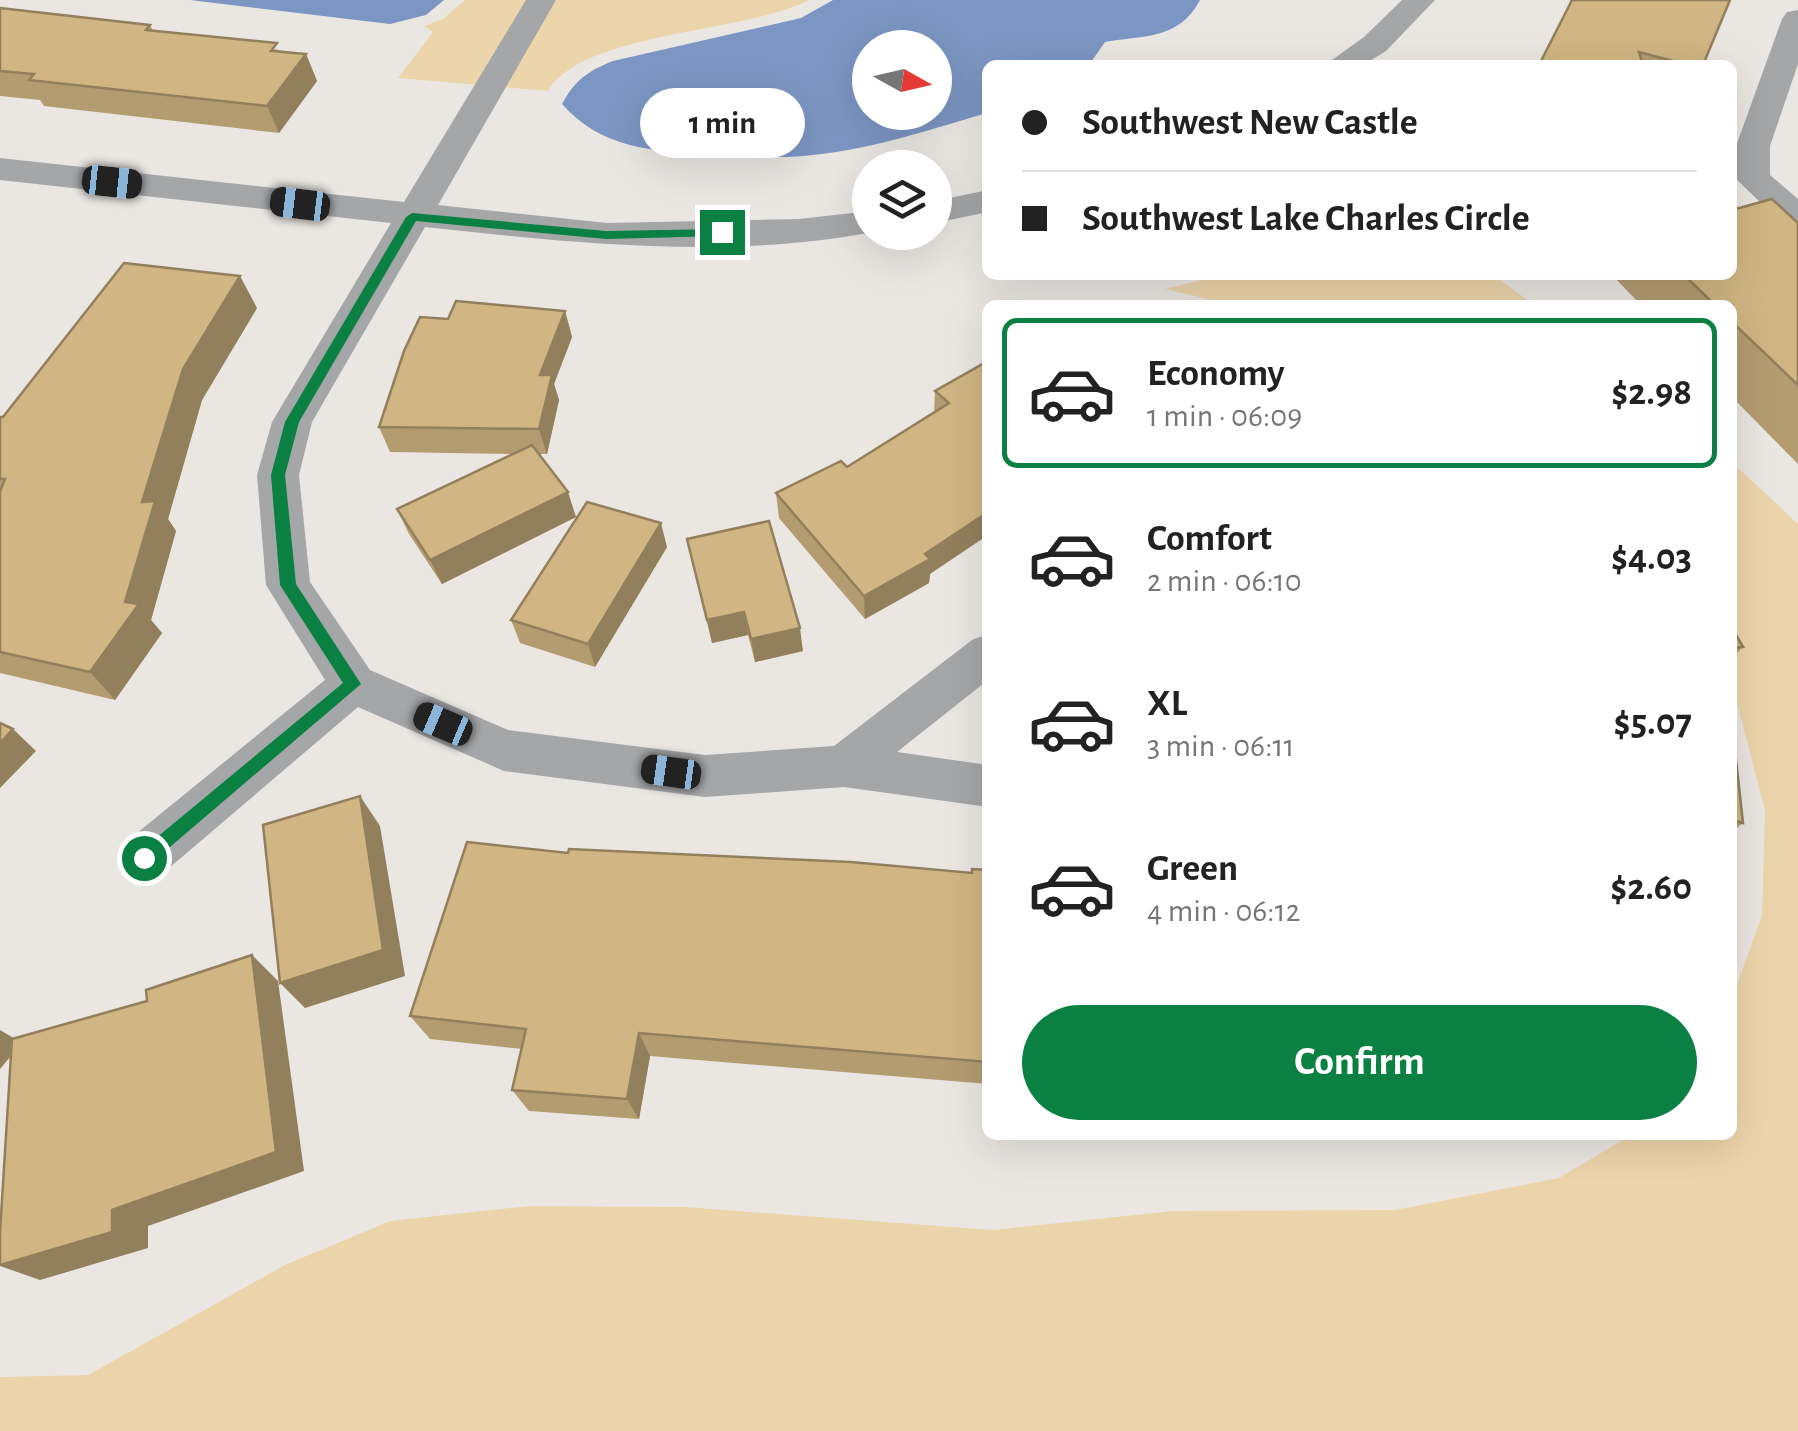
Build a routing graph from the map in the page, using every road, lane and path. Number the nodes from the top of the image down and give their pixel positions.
1 (541, 0) edge
2 (1420, 0) edge
3 (1798, 20) edge
4 (1349, 60) edge
5 (0, 169) edge
6 (982, 203) edge
7 (952, 209) edge
8 (412, 217) junction
9 (1798, 218) edge
10 (852, 224) edge
11 (982, 658) edge
12 (353, 684) junction
13 (844, 766) junction
14 (982, 785) edge
15 (144, 858) dead end

1 - 8 street
2 - 4 street
3 - 9 street
5 - 8 street
6 - 7 street
8 - 10 street
8 - 12 street
11 - 13 street
12 - 13 street
12 - 15 street
13 - 14 street

